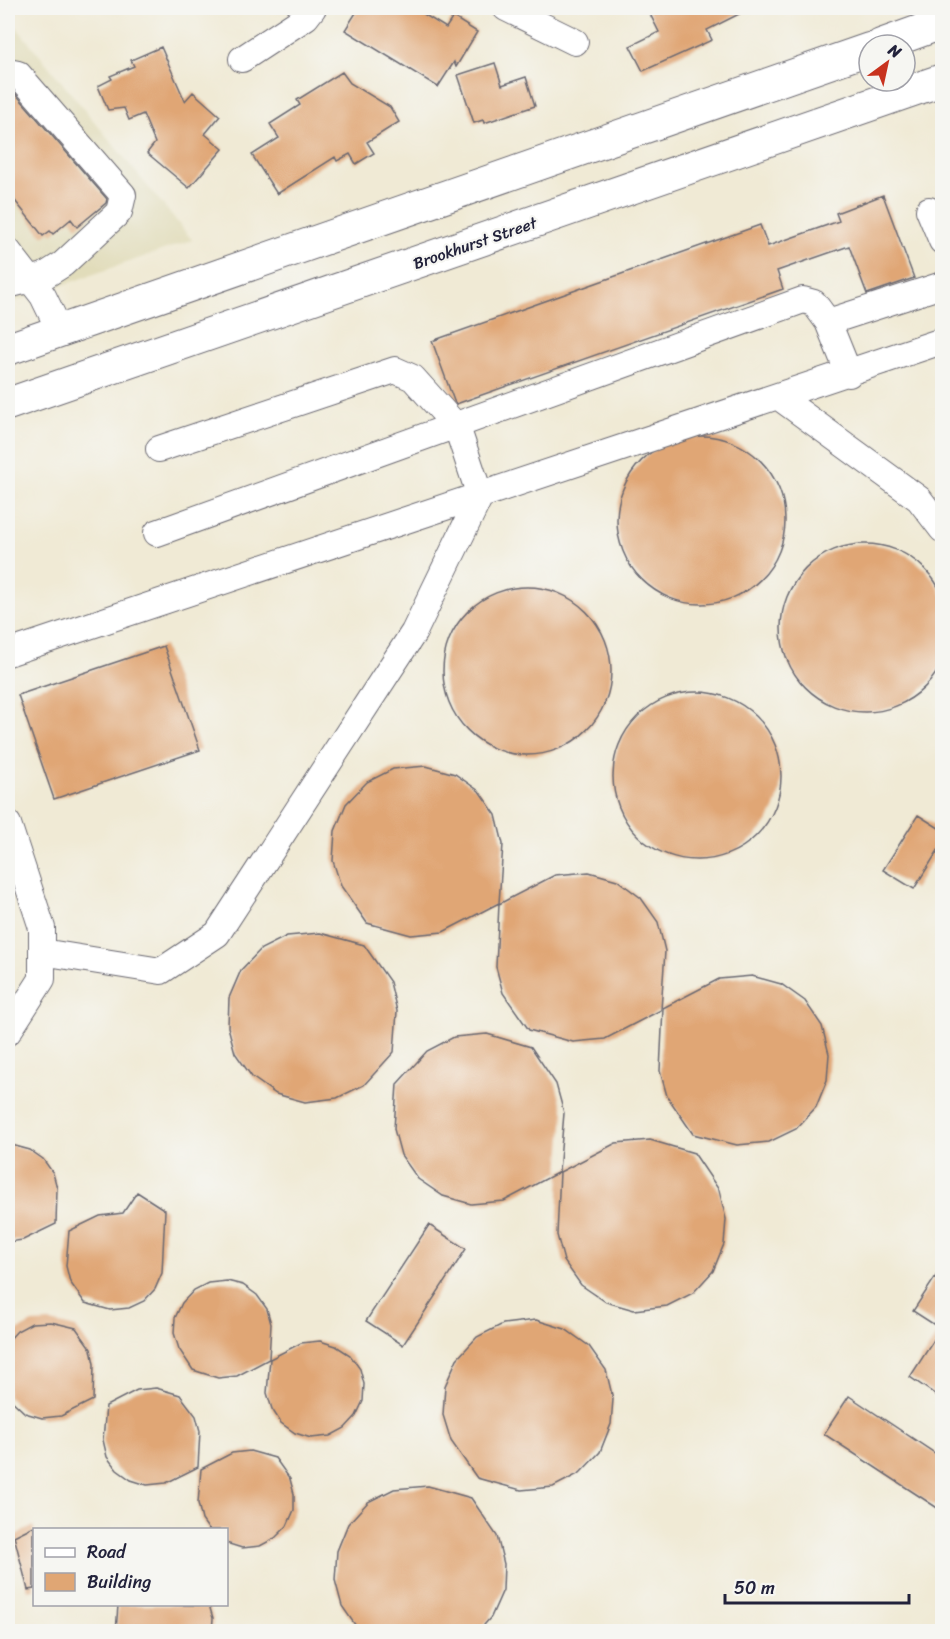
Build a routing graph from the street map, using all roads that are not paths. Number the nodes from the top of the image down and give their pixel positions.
1 (313, 8) edge
2 (506, 8) edge
3 (942, 23) edge
4 (914, 33) edge
5 (575, 42) dead end
6 (857, 53) edge
7 (242, 59) dead end
8 (8, 72) edge
9 (942, 80) edge
10 (929, 210) dead end
11 (942, 241) edge
12 (8, 251) edge
13 (19, 282) edge
14 (942, 285) edge
15 (828, 322) junction
16 (60, 331) junction
17 (942, 341) edge
18 (8, 349) edge
19 (849, 374) junction
20 (779, 397) junction
21 (8, 404) edge
22 (457, 427) junction
23 (159, 449) dead end
24 (480, 496) junction
25 (942, 529) edge
26 (158, 533) dead end
27 (8, 653) edge
28 (9, 835) edge
29 (42, 952) junction
30 (8, 1032) edge

1 - 7 street
2 - 5 street
3 - 4 main road
6 - 16 main road
8 - 13 street
9 - 21 main road, Brookhurst Street
10 - 11 street
12 - 13 street
13 - 16 street
14 - 15 street
15 - 19 street
15 - 22 street
16 - 18 main road
17 - 19 street
19 - 20 street
20 - 24 street
20 - 25 street
22 - 23 street
22 - 24 street
22 - 26 street
24 - 27 street
24 - 29 street
28 - 29 street
29 - 30 street

